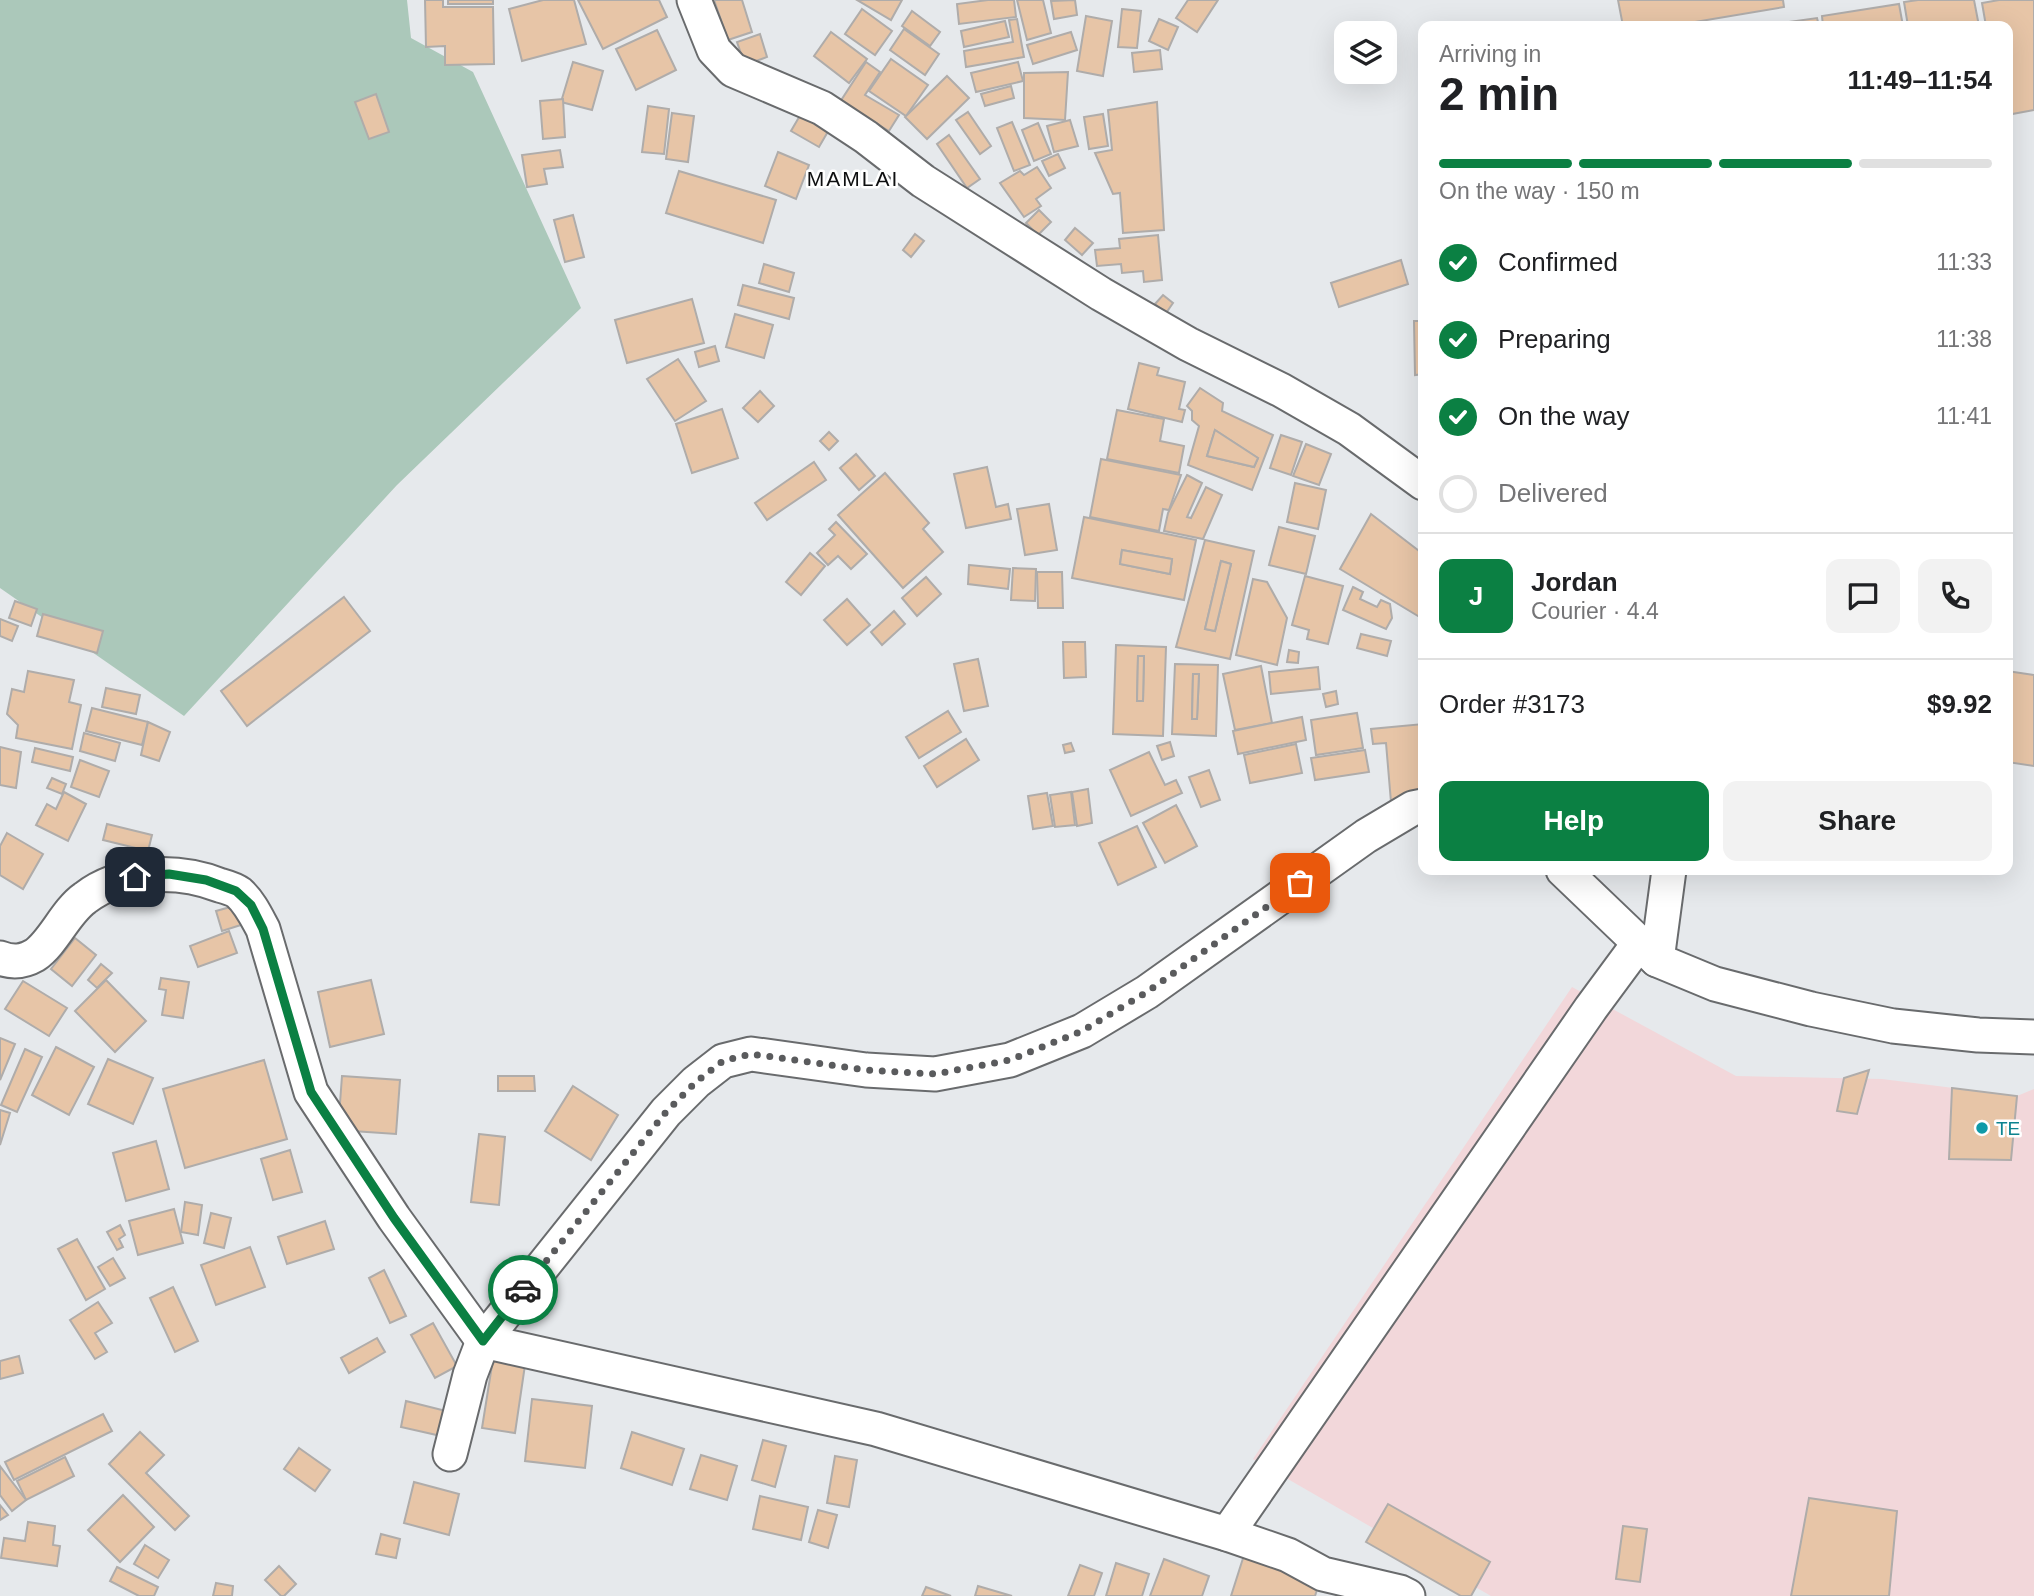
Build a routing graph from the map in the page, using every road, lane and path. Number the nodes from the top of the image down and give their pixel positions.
1 (694, 0) edge
2 (1418, 479) edge
3 (1418, 807) edge
4 (1568, 875) edge
5 (1668, 875) edge
6 (1648, 951) junction
7 (0, 958) edge
8 (2034, 1037) edge
9 (483, 1341) junction
10 (450, 1454) dead end
11 (1227, 1534) junction
12 (1408, 1596) edge

1 - 2 street
3 - 9 street
4 - 6 street
5 - 6 street
6 - 8 street
6 - 11 street
7 - 9 street
9 - 10 street
9 - 11 street
11 - 12 street

